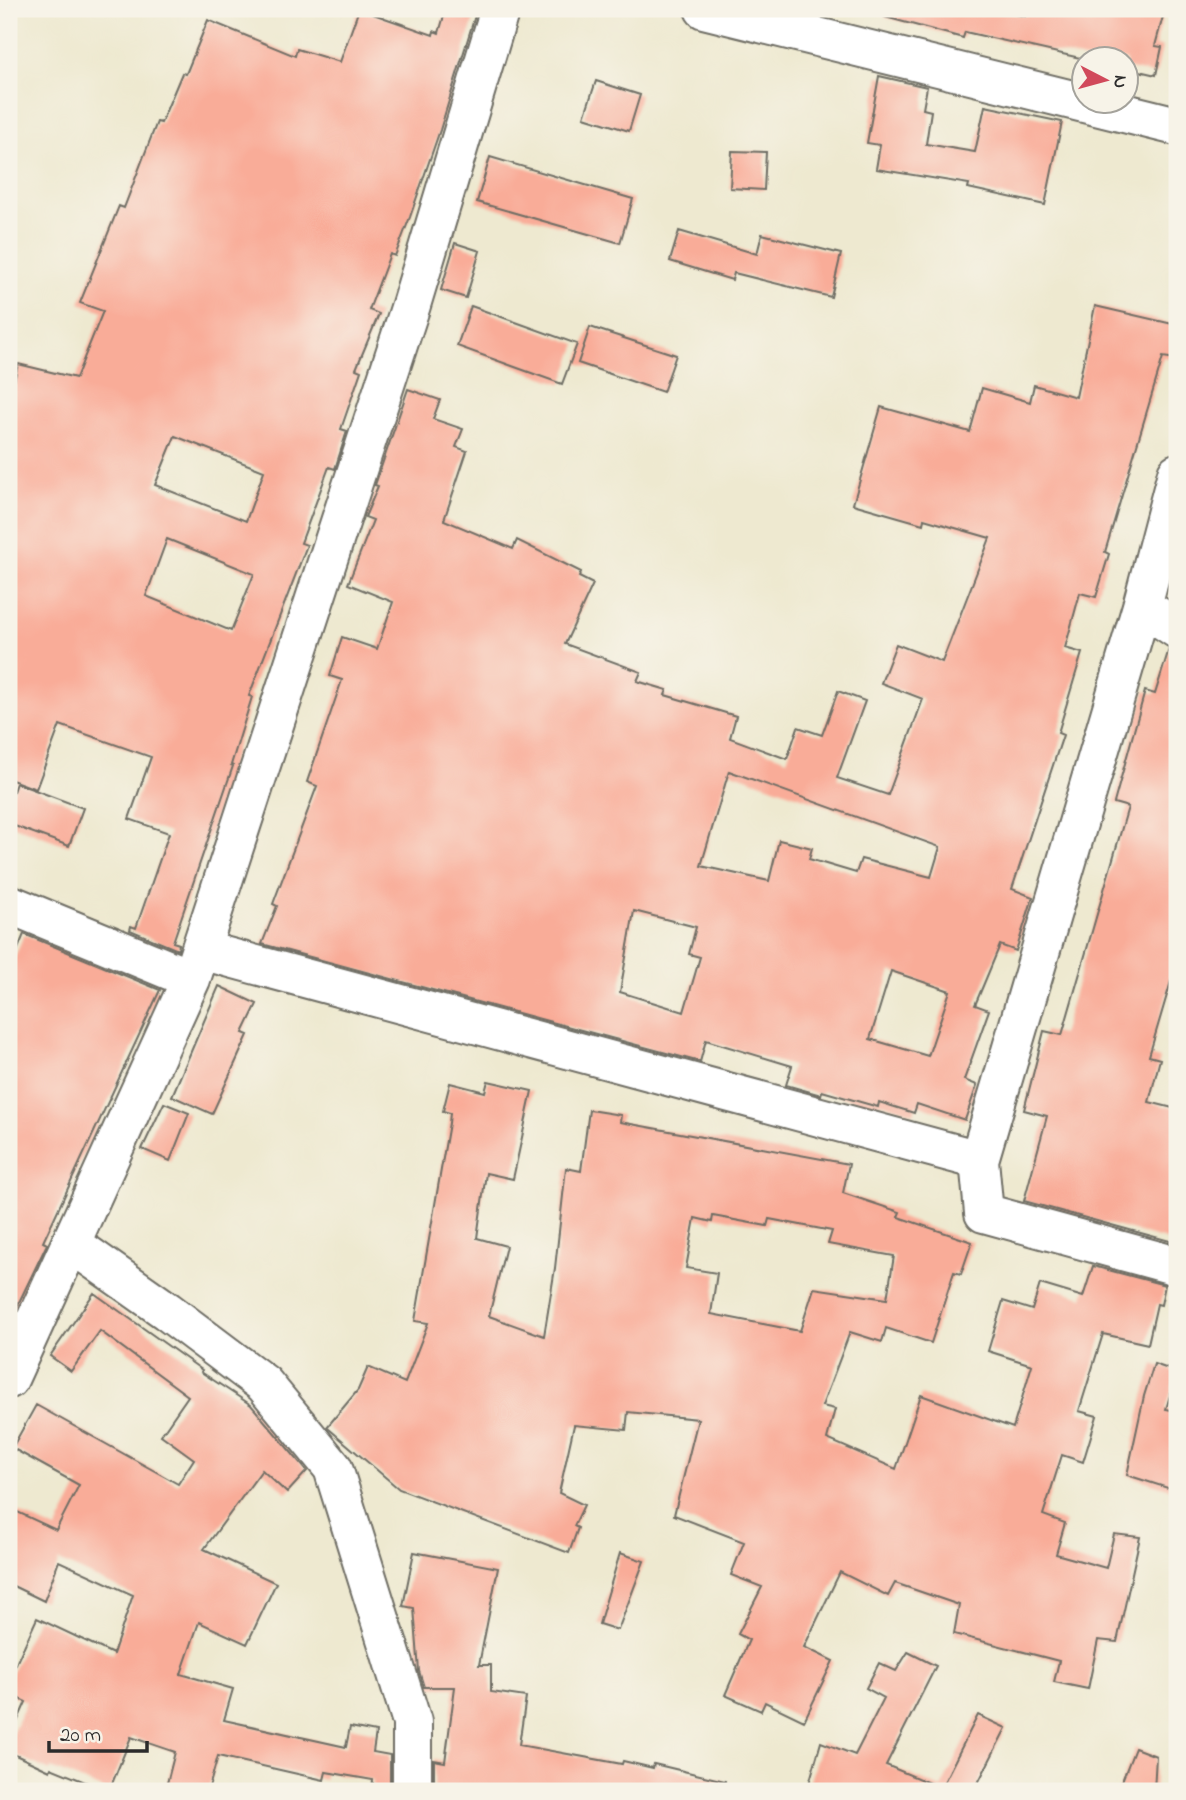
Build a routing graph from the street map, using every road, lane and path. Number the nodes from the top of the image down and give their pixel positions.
1 (500, 9) edge
2 (704, 9) edge
3 (1177, 126) edge
4 (1177, 473) edge
5 (1142, 606) junction
6 (1177, 629) edge
7 (9, 904) edge
8 (196, 965) junction
9 (979, 1160) junction
10 (72, 1244) junction
11 (1177, 1266) edge
12 (9, 1379) edge
13 (412, 1791) edge

1 - 8 street
2 - 3 street
4 - 5 street
5 - 6 street
5 - 9 street
7 - 8 street
8 - 9 street
8 - 10 street
9 - 11 street
10 - 12 street
10 - 13 street

